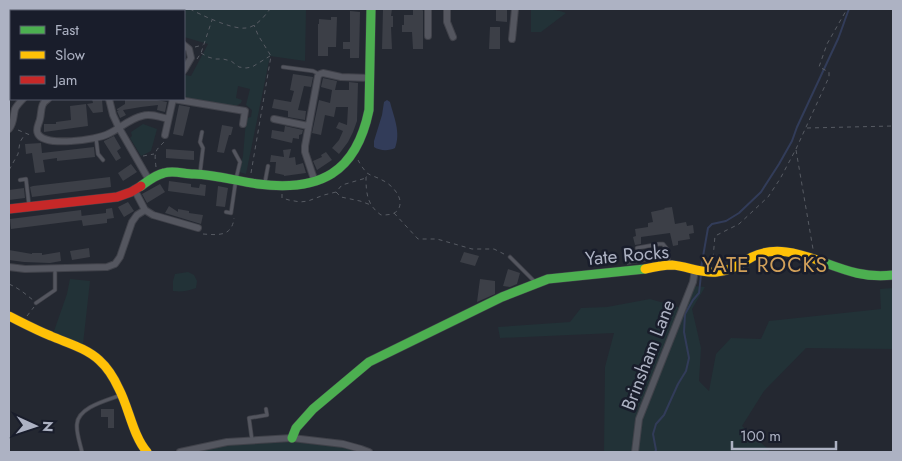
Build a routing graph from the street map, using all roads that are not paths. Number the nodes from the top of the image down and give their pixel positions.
1 (370, 9) edge
2 (428, 9) edge
3 (448, 9) edge
4 (515, 9) edge
5 (428, 36) dead end
6 (452, 37) dead end
7 (512, 39) dead end
8 (186, 47) edge
9 (283, 67) dead end
10 (185, 68) edge
11 (320, 74) junction
12 (370, 78) junction
13 (21, 100) edge
14 (46, 100) edge
15 (109, 100) edge
16 (173, 100) edge
17 (179, 100) edge
18 (244, 104) dead end
19 (243, 111) junction
20 (274, 119) dead end
21 (168, 120) junction
22 (243, 124) dead end
23 (308, 126) junction
24 (10, 128) edge
25 (119, 128) junction
26 (202, 132) dead end
27 (165, 135) road end
28 (96, 138) junction
29 (234, 151) dead end
30 (103, 160) dead end
31 (268, 166) dead end
32 (200, 174) junction
33 (153, 178) junction
34 (20, 180) dead end
35 (237, 180) junction
36 (315, 182) junction
37 (265, 184) junction
38 (134, 189) junction
39 (29, 207) junction
40 (9, 209) edge
41 (145, 210) junction
42 (226, 212) dead end
43 (198, 228) dead end
44 (637, 248) dead end
45 (510, 257) road end
46 (669, 265) junction
47 (9, 267) edge
48 (55, 268) junction
49 (699, 270) junction
50 (893, 274) edge
51 (536, 282) junction
52 (36, 303) road end
53 (9, 316) edge
54 (122, 395) junction
55 (266, 409) dead end
56 (292, 438) junction
57 (252, 440) junction
58 (82, 452) edge
59 (147, 452) edge
60 (180, 452) edge
61 (369, 452) edge
62 (635, 452) edge

1 - 12 street
2 - 5 street
3 - 6 street
4 - 7 street
8 - 10 street
9 - 11 lane
11 - 12 street
11 - 23 street
12 - 36 street
13 - 24 street
14 - 28 street
15 - 25 street
16 - 21 street
17 - 19 street
18 - 19 lane
19 - 22 street
20 - 23 street
21 - 25 street
21 - 27 street
23 - 36 street
25 - 28 street
25 - 33 street
26 - 32 lane
28 - 30 lane
29 - 35 lane
31 - 37 lane
32 - 33 street
32 - 35 street
33 - 38 street
34 - 39 lane
35 - 37 street
35 - 42 lane
36 - 37 street
38 - 39 street
38 - 41 street
39 - 40 street
41 - 43 street
41 - 48 street
44 - 46 lane
45 - 51 lane
46 - 49 street, Yate Rocks
46 - 51 street, Yate Rocks
47 - 48 street
48 - 52 lane
49 - 50 street, Yate Rocks
49 - 62 street, Brinsham Lane
51 - 56 street, Yate Rocks
53 - 54 street
54 - 58 lane
54 - 59 street
55 - 57 lane
56 - 57 street
56 - 61 street
57 - 60 street

